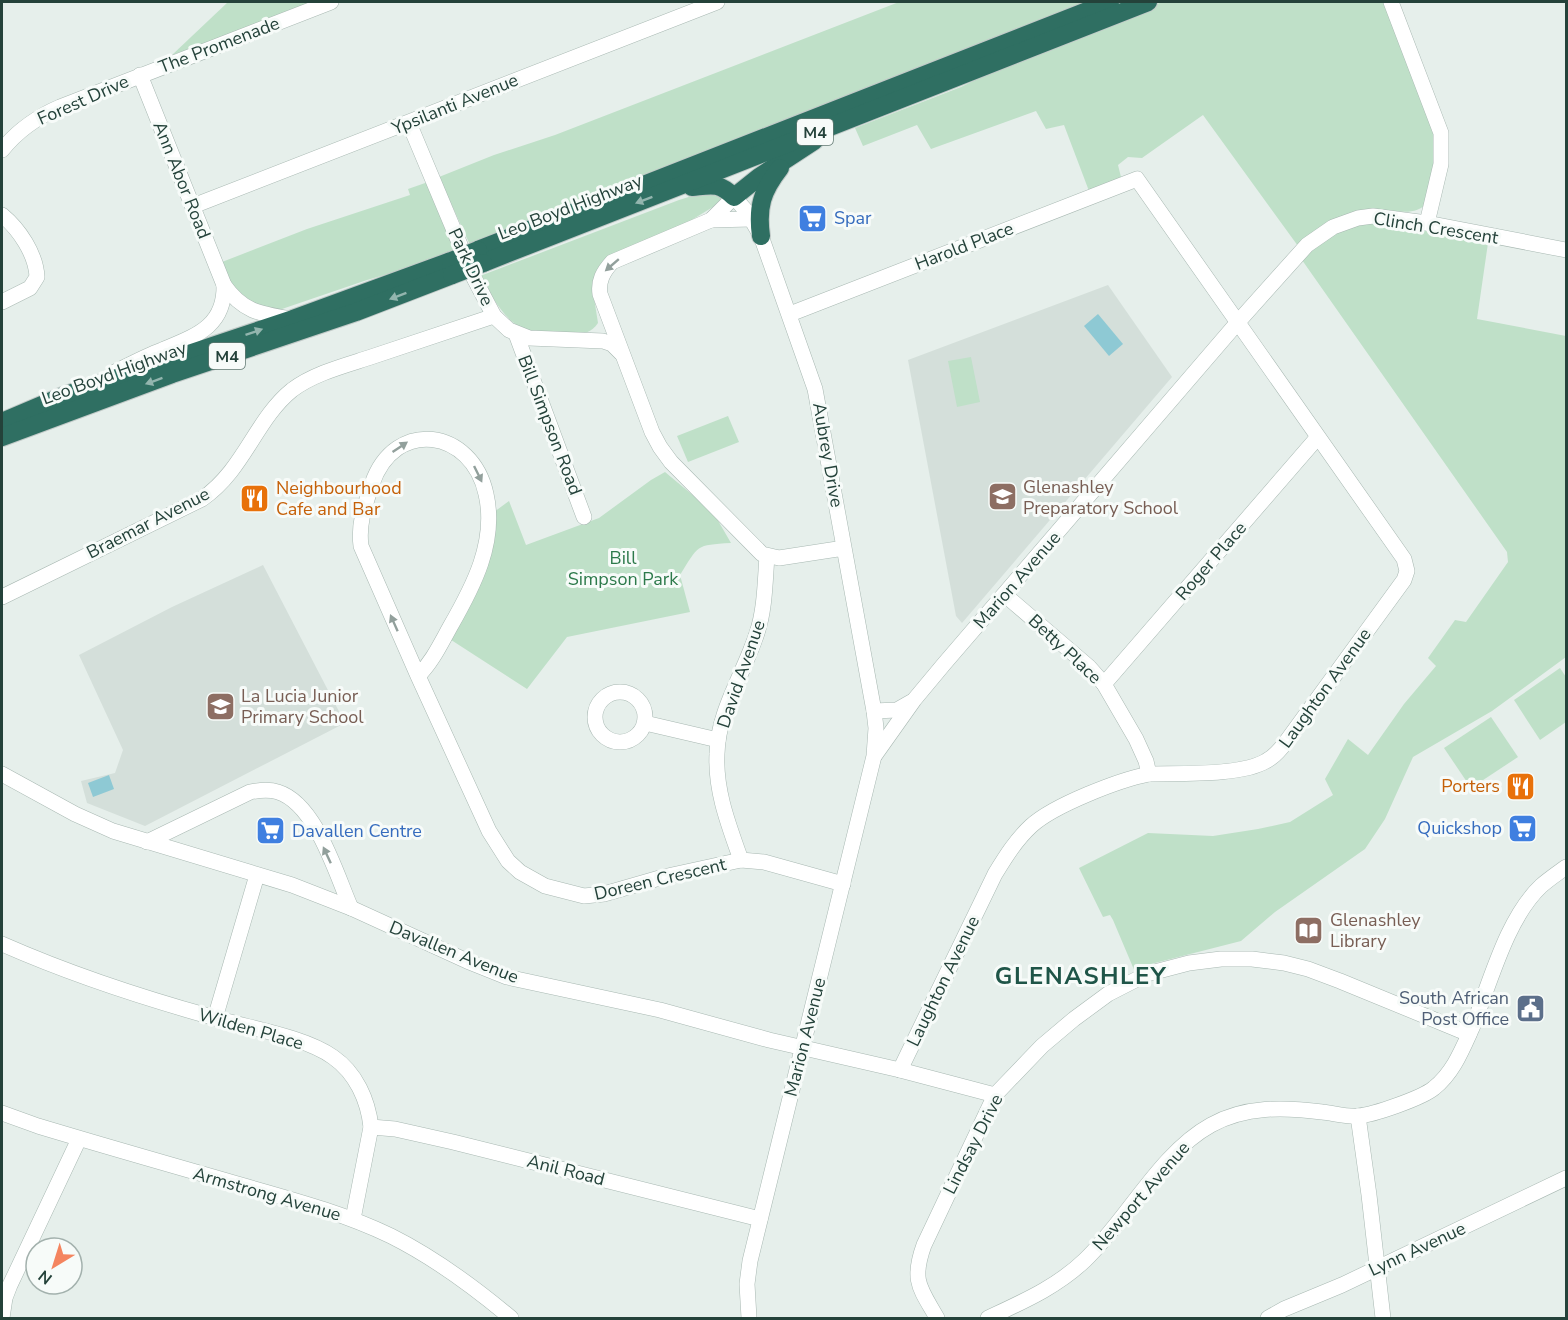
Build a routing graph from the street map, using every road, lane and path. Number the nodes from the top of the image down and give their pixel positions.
1 (331, 2) edge
2 (717, 2) edge
3 (1110, 2) edge
4 (1148, 2) edge
5 (1391, 2) edge
6 (678, 8) edge
7 (140, 75) junction
8 (873, 109) junction
9 (409, 123) junction
10 (804, 147) junction
11 (2, 150) edge
12 (1137, 178) joint
13 (670, 190) junction
14 (734, 197) junction
15 (193, 206) junction
16 (2, 215) edge
17 (751, 219) junction
18 (711, 220) junction
19 (1428, 223) junction
20 (761, 236) junction
21 (1566, 250) edge
22 (480, 257) junction
23 (451, 268) junction
24 (224, 285) junction
25 (2, 302) edge
26 (607, 313) junction
27 (790, 314) junction
28 (494, 316) junction
29 (293, 319) junction
30 (1238, 322) junction
31 (516, 334) junction
32 (590, 340) junction
33 (621, 353) junction
34 (63, 396) junction
35 (2, 422) edge
36 (2, 437) edge
37 (1317, 438) junction
38 (584, 517) dead end
39 (844, 548) junction
40 (767, 556) junction
41 (1005, 595) junction
42 (2, 597) edge
43 (418, 676) junction
44 (1104, 684) junction
45 (914, 700) junction
46 (874, 711) junction
47 (645, 723) dead end
48 (876, 729) joint
49 (718, 740) junction
50 (874, 756) junction
51 (2, 774) edge
52 (1149, 774) junction
53 (188, 822) junction
54 (147, 842) junction
55 (178, 851) junction
56 (741, 861) junction
57 (1566, 867) edge
58 (257, 875) junction
59 (843, 884) junction
60 (351, 908) junction
61 (2, 944) edge
62 (215, 1018) junction
63 (1469, 1034) junction
64 (802, 1046) junction
65 (900, 1070) junction
66 (995, 1095) junction
67 (2, 1113) edge
68 (1358, 1116) junction
69 (371, 1127) junction
70 (80, 1139) junction
71 (1566, 1178) edge
72 (353, 1219) junction
73 (760, 1219) junction
74 (1377, 1268) junction
75 (2, 1318) edge
76 (511, 1318) edge
77 (749, 1318) edge
78 (937, 1318) edge
79 (988, 1318) edge
80 (1268, 1318) edge
81 (1383, 1318) edge

1 - 7 street, The Promenade
2 - 6 street, Ypsilanti Avenue
3 - 22 highway, Leo Boyd Highway / M4
4 - 8 highway, Leo Boyd Highway / M4
5 - 19 street
6 - 9 street, Ypsilanti Avenue
7 - 11 street, Forest Drive
7 - 15 street, Ann Abor Road
8 - 10 highway
8 - 13 highway, Leo Boyd Highway / M4
9 - 15 street, Ypsilanti Avenue
9 - 28 street, Park Drive
10 - 14 highway
10 - 20 highway
12 - 27 street, Harold Place
12 - 30 street, Laughton Avenue
13 - 14 highway
13 -> 22 highway, Leo Boyd Highway / M4
14 - 17 street, Aubrey Drive
14 - 18 street
15 - 24 street, Ann Abor Road
16 - 25 street
17 - 18 street
17 - 20 street, Aubrey Drive
18 -> 26 street
19 - 21 street, Clinch Crescent
19 - 30 street, Clinch Crescent
20 - 27 street, Aubrey Drive
22 - 23 highway, Leo Boyd Highway / M4, bridge
23 - 29 highway, Leo Boyd Highway / M4
23 -> 36 highway, Leo Boyd Highway / M4
24 - 29 street, Ann Abor Road
24 - 34 street
26 - 32 street
26 - 33 street
27 - 39 street, Aubrey Drive
28 - 31 street, Park Drive
28 - 42 street, Braemar Avenue
34 -> 29 highway, Leo Boyd Highway / M4
30 - 37 street, Laughton Avenue
30 - 41 street, Marion Avenue
31 - 32 street, Park Drive
31 - 38 street, Bill Simpson Road
32 - 33 street, Park Drive
33 - 40 street
34 - 35 highway, Leo Boyd Highway / M4
37 - 44 street, Roger Place
37 - 52 street, Laughton Avenue
39 - 40 street
39 - 46 street, Aubrey Drive
40 - 49 street, David Avenue
41 - 44 street, Betty Place
41 - 45 street, Marion Avenue
43 -> 43 street, Doreen Crescent
43 - 56 street, Doreen Crescent
44 - 52 street, Betty Place
45 - 46 street, Marion Avenue
45 - 50 street, Marion Avenue
46 - 48 street, Aubrey Drive
47 - 49 street
48 - 50 street, Marion Avenue
49 - 56 street, David Avenue
50 - 59 street, Marion Avenue
51 - 54 street, Davallen Avenue
52 - 65 street, Laughton Avenue
53 - 54 street
53 - 55 street
60 -> 53 street
54 - 55 street, Davallen Avenue
55 - 58 street, Davallen Avenue
56 - 59 street, Doreen Crescent
57 - 63 street, Newport Avenue
58 - 60 street, Davallen Avenue
58 - 62 street
59 - 64 street, Marion Avenue
60 - 64 street, Davallen Avenue
61 - 62 street, Wilden Place
62 - 69 street, Wilden Place
63 - 66 street, Lindsay Drive
63 - 68 street, Newport Avenue
64 - 65 street, Davallen Avenue
64 - 73 street, Marion Avenue
65 - 66 street, Davallen Avenue
66 - 78 street, Lindsay Drive
67 - 70 street, Armstrong Avenue
68 - 74 street
68 - 79 street, Newport Avenue
69 - 72 street, Wilden Place
69 - 73 street, Anil Road
70 - 72 street, Armstrong Avenue
70 - 75 street
71 - 74 street, Lynn Avenue
72 - 76 street, Armstrong Avenue
73 - 77 street, Marion Avenue
74 - 80 street, Lynn Avenue
74 - 81 street

